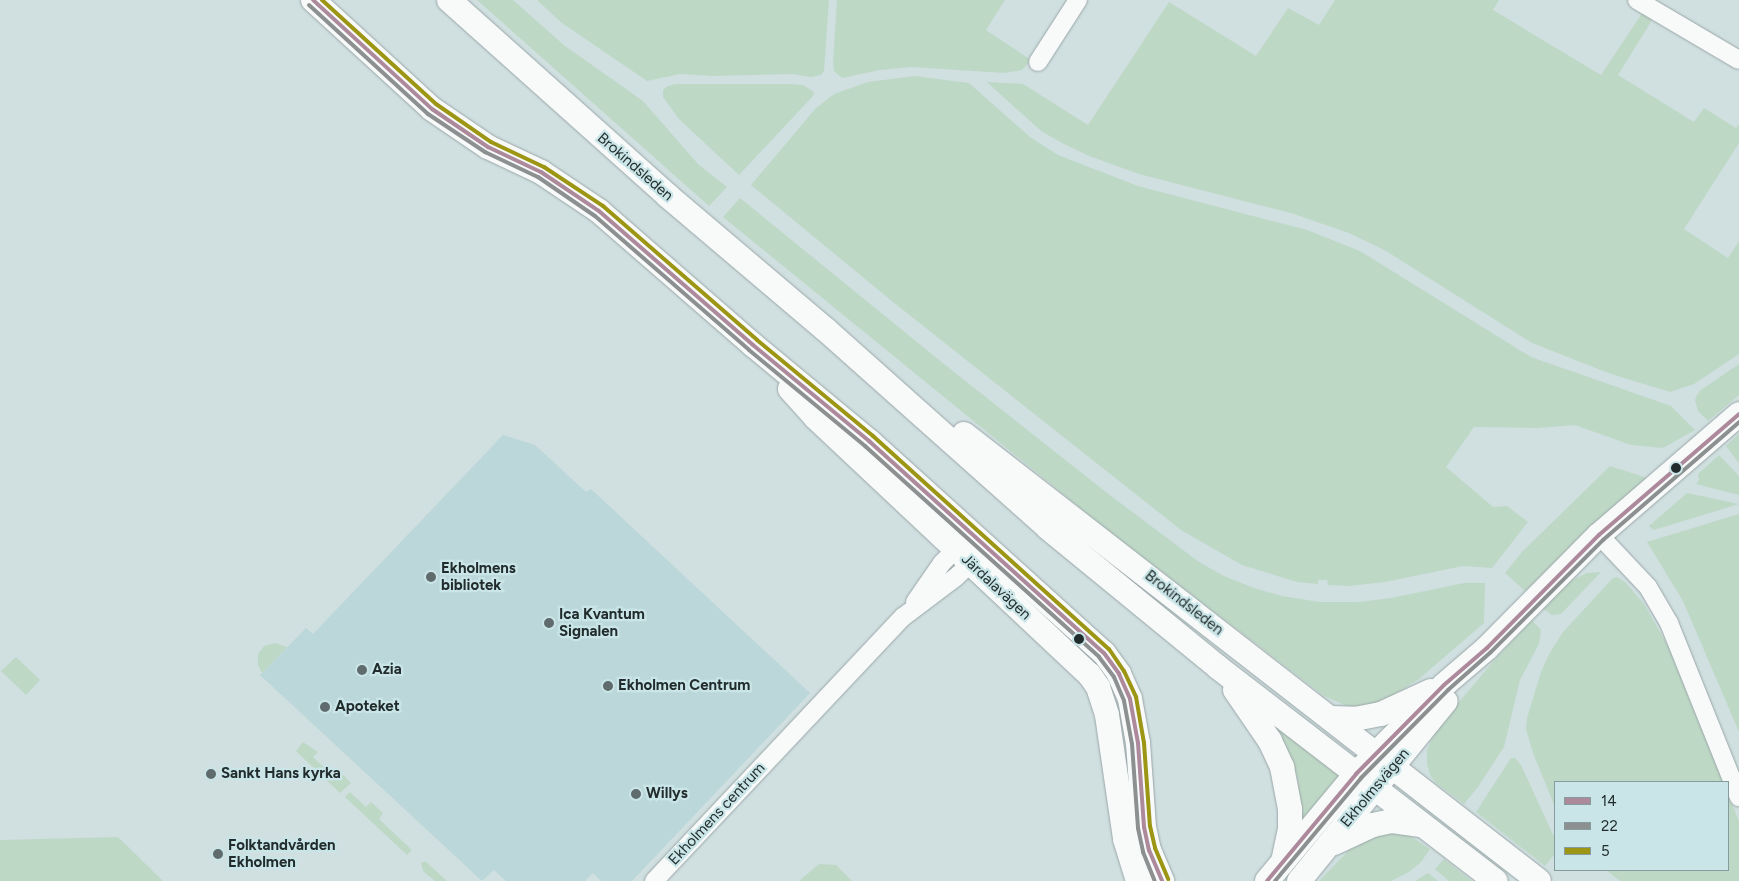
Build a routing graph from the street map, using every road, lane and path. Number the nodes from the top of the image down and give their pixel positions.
1 (313, 0) edge
2 (449, 0) edge
3 (1078, 0) edge
4 (1637, 0) edge
5 (1739, 60) edge
6 (1038, 62) dead end
7 (825, 330) junction
8 (1739, 414) edge
9 (1599, 535) junction
10 (971, 548) junction
11 (1487, 648) junction
12 (1219, 668) junction
13 (1444, 685) junction
14 (1331, 718) junction
15 (1384, 759) junction
16 (1356, 774) junction
17 (1374, 788) junction
18 (1739, 797) edge
19 (1421, 825) junction
20 (1326, 847) junction
21 (1283, 862) junction
22 (654, 881) edge
23 (1138, 881) edge
24 (1162, 881) edge
25 (1267, 881) edge
26 (1299, 881) edge
27 (1496, 881) edge
28 (1539, 881) edge

1 - 10 main road, Järdalavägen
2 - 7 main road, Brokindsleden
3 - 6 street
4 - 5 street
7 - 12 main road, Brokindsleden
7 - 14 main road, Brokindsleden
8 - 9 main road, Ekholmsvägen
9 - 11 main road, Ekholmsvägen
9 - 18 street
10 - 22 street, Ekholmens centrum
10 - 23 main road, Järdalavägen
10 - 24 main road, Järdalavägen
11 - 13 main road, Ekholmsvägen
11 - 15 main road, Ekholmsvägen
12 - 16 main road, Brokindsleden
12 - 21 main road
13 - 14 main road
13 - 15 main road, Ekholmsvägen
14 - 15 main road, Brokindsleden
15 - 16 main road, Ekholmsvägen
15 - 17 main road, Ekholmsvägen
15 - 28 main road, Brokindsleden
16 - 17 main road, Brokindsleden
16 - 21 main road, Ekholmsvägen
17 - 19 main road, Brokindsleden
17 - 20 main road, Ekholmsvägen
19 - 20 main road
19 - 27 main road, Brokindsleden
20 - 26 main road, Ekholmsvägen
21 - 25 main road, Ekholmsvägen

